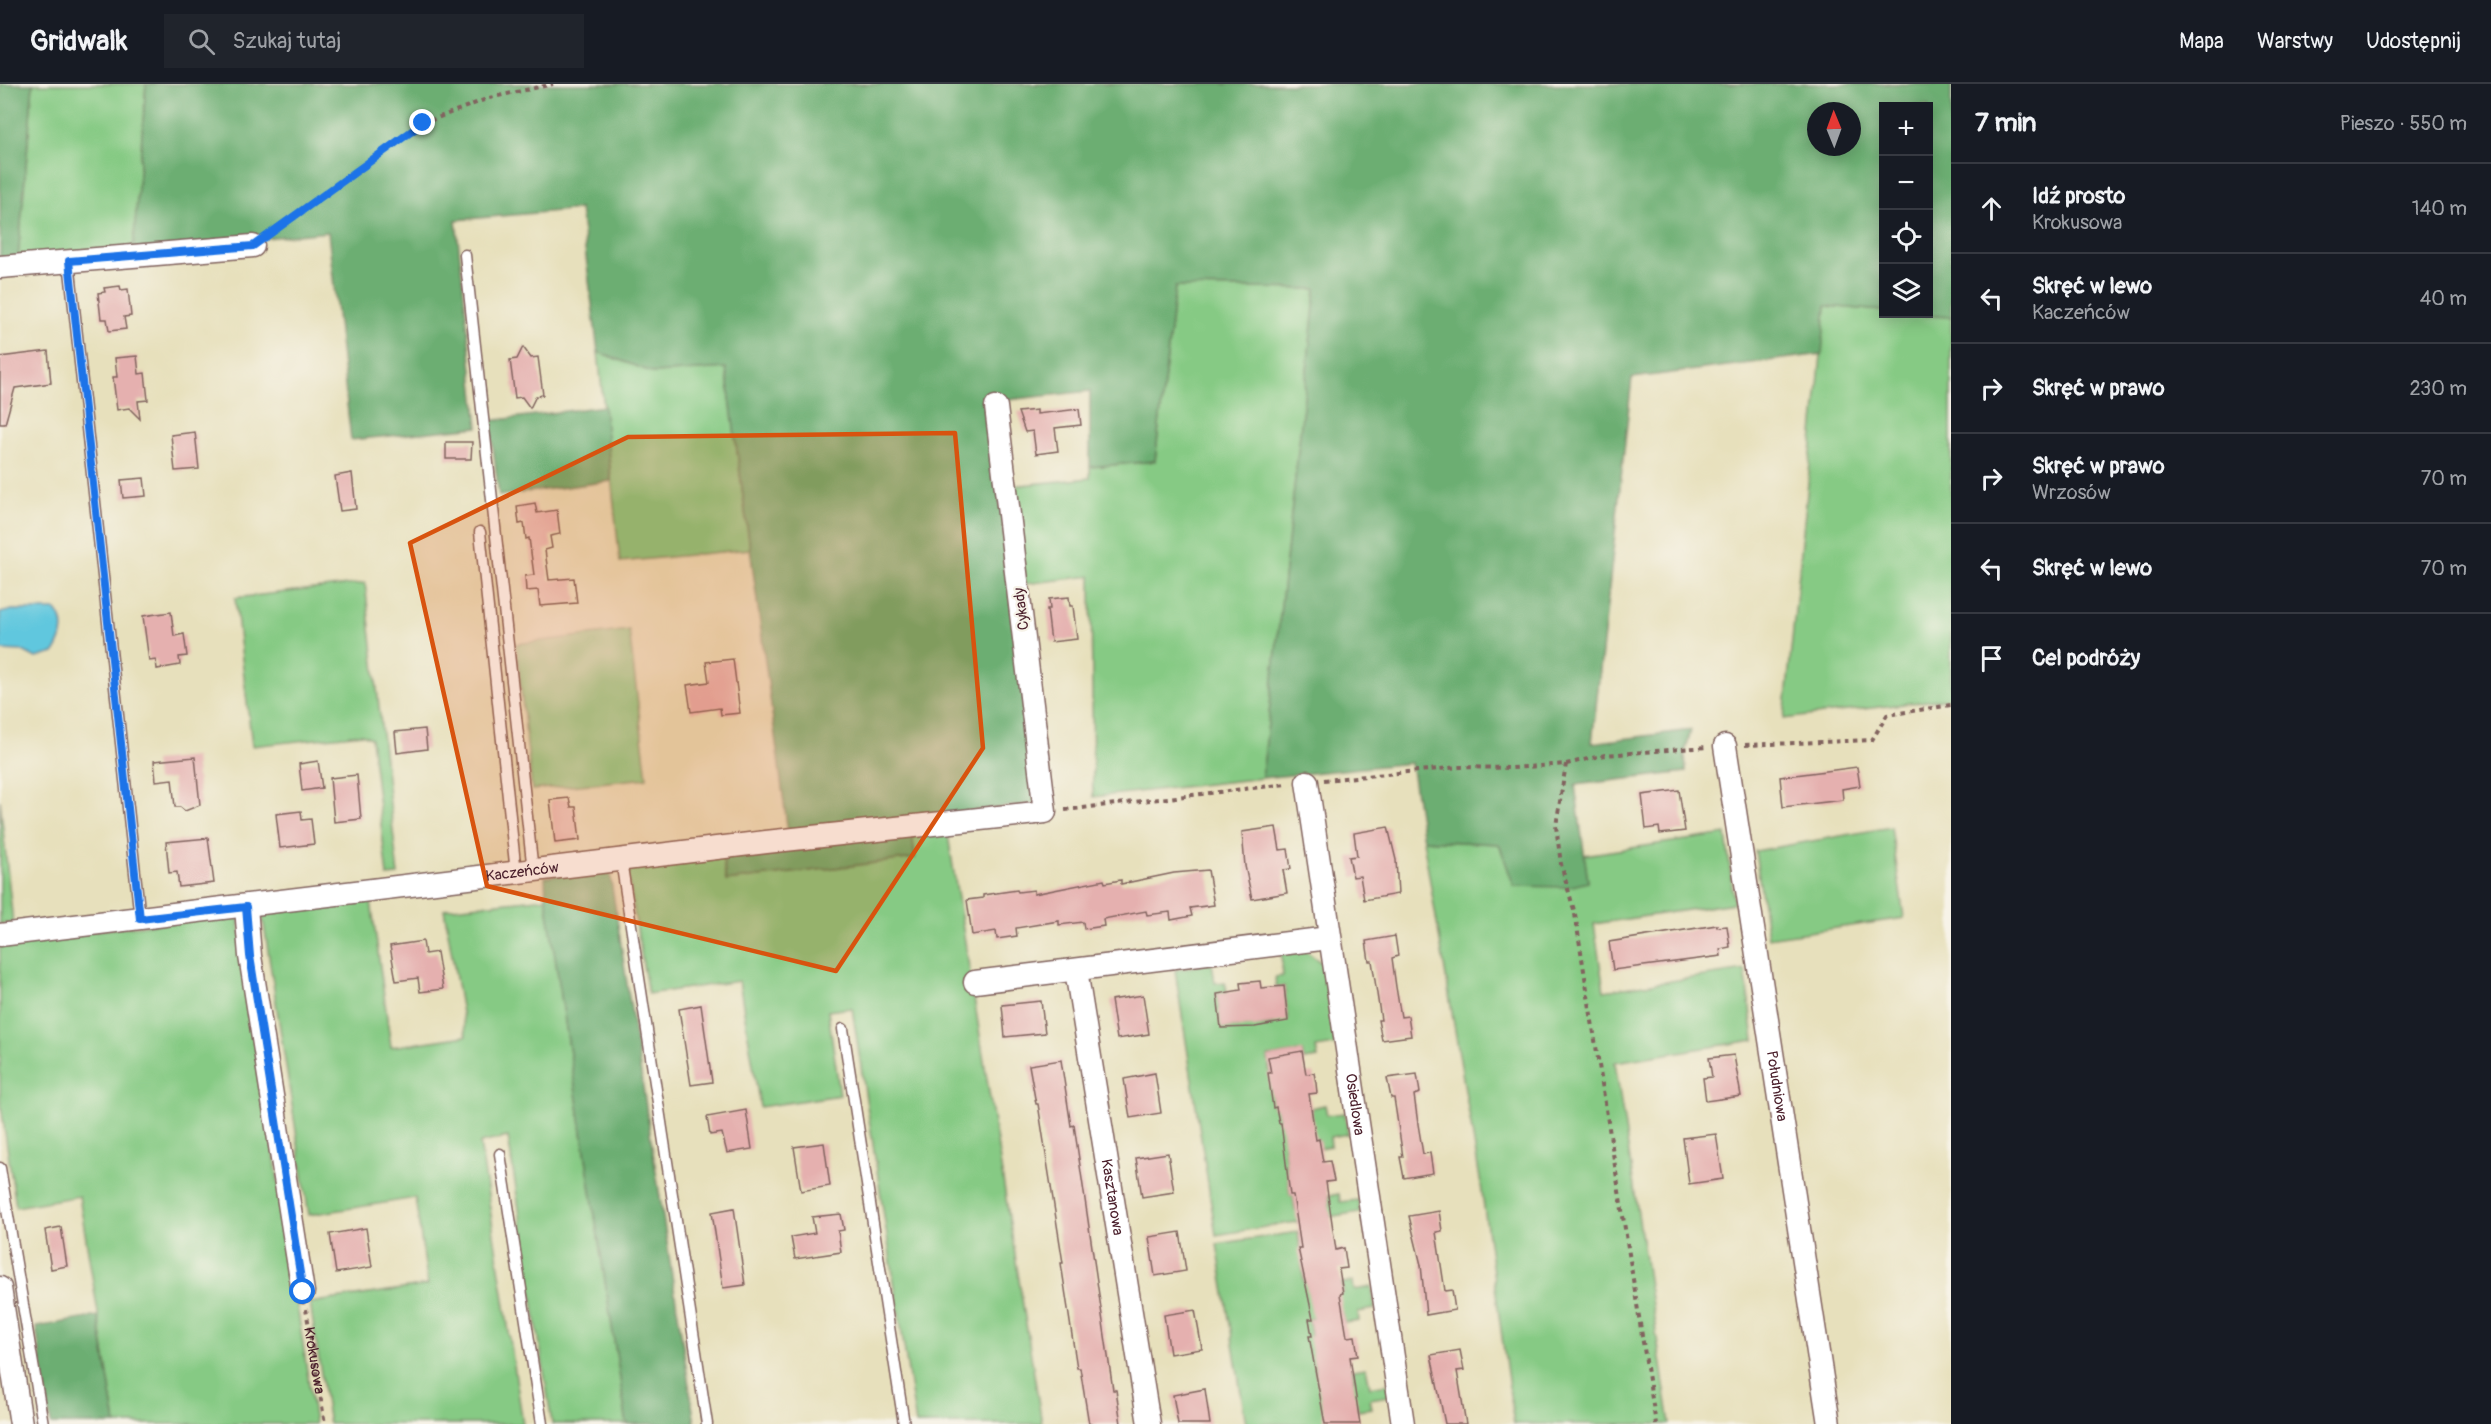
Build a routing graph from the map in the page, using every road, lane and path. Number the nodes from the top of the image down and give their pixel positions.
1 (553, 84) edge
2 (253, 246) joint
3 (465, 255) dead end
4 (69, 261) junction
5 (0, 267) edge
6 (996, 406) dead end
7 (480, 532) dead end
8 (1951, 705) edge
9 (1725, 746) junction
10 (1307, 783) dead end
11 (1045, 812) joint
12 (621, 860) junction
13 (524, 872) junction
14 (246, 907) junction
15 (140, 919) junction
16 (0, 935) edge
17 (1329, 938) junction
18 (1076, 970) junction
19 (975, 982) dead end
20 (843, 1029) dead end
21 (500, 1154) dead end
22 (0, 1168) edge
23 (0, 1288) edge
24 (303, 1292) joint
25 (21, 1424) edge
26 (43, 1424) edge
27 (325, 1424) edge
28 (542, 1424) edge
29 (707, 1424) edge
30 (904, 1424) edge
31 (1149, 1424) edge
32 (1403, 1424) edge
33 (1656, 1424) edge
34 (1829, 1424) edge

1 - 2 path
2 - 4 street
3 - 13 lane
4 - 5 street
4 - 15 lane
6 - 11 street, Cykady
7 - 13 lane
8 - 9 path
9 - 33 path
9 - 34 street, Południowa
10 - 17 street, Osiedlowa
11 - 12 street, Kaczeńców
12 - 13 street, Kaczeńców
12 - 29 lane
13 - 14 street, Kaczeńców
14 - 15 street, Kaczeńców
14 - 24 street
15 - 16 street, Kaczeńców
17 - 18 street
17 - 32 street, Osiedlowa
18 - 19 street
18 - 31 street, Kasztanowa
20 - 30 lane
21 - 28 lane
22 - 26 lane
23 - 25 street
24 - 27 path, Krokusowa

